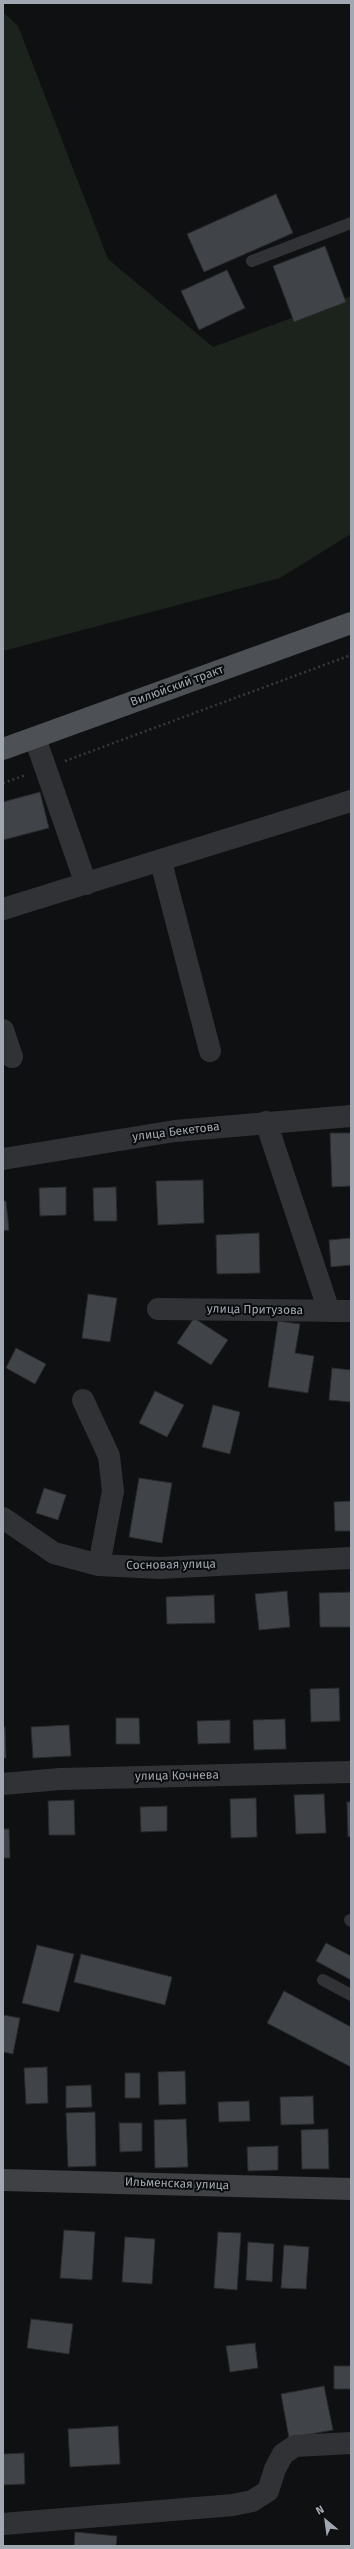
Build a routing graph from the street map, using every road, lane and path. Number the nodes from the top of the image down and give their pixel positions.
1 (351, 223) edge
2 (252, 261) dead end
3 (351, 623) edge
4 (351, 654) edge
5 (35, 738) junction
6 (3, 749) edge
7 (46, 768) junction
8 (3, 783) edge
9 (351, 802) edge
10 (161, 862) junction
11 (86, 884) junction
12 (3, 910) edge
13 (3, 1030) edge
14 (210, 1051) dead end
15 (12, 1056) dead end
16 (351, 1116) edge
17 (266, 1122) junction
18 (3, 1159) edge
19 (158, 1309) dead end
20 (329, 1311) junction
21 (351, 1311) edge
22 (83, 1400) dead end
23 (3, 1518) edge
24 (351, 1558) edge
25 (99, 1565) junction
26 (351, 1772) edge
27 (3, 1784) edge
28 (323, 1980) dead end
29 (351, 1995) edge
30 (3, 2180) edge
31 (351, 2189) edge
32 (351, 2443) edge
33 (3, 2524) edge

1 - 2 lane
3 - 5 main road, Вилюйский тракт
4 - 7 path
5 - 6 main road, Вилюйский тракт
5 - 7 street
7 - 8 path
7 - 11 street
9 - 10 street
10 - 11 street
10 - 14 street
11 - 12 street
13 - 15 street
16 - 17 street, улица Бекетова
17 - 18 street, улица Бекетова
17 - 20 street
19 - 20 street, улица Притузова
20 - 21 street, улица Притузова
22 - 25 street
23 - 25 street, Сосновая улица
24 - 25 street, Сосновая улица
26 - 27 street, улица Кочнева
28 - 29 lane
30 - 31 main road, Ильменская улица
32 - 33 street

